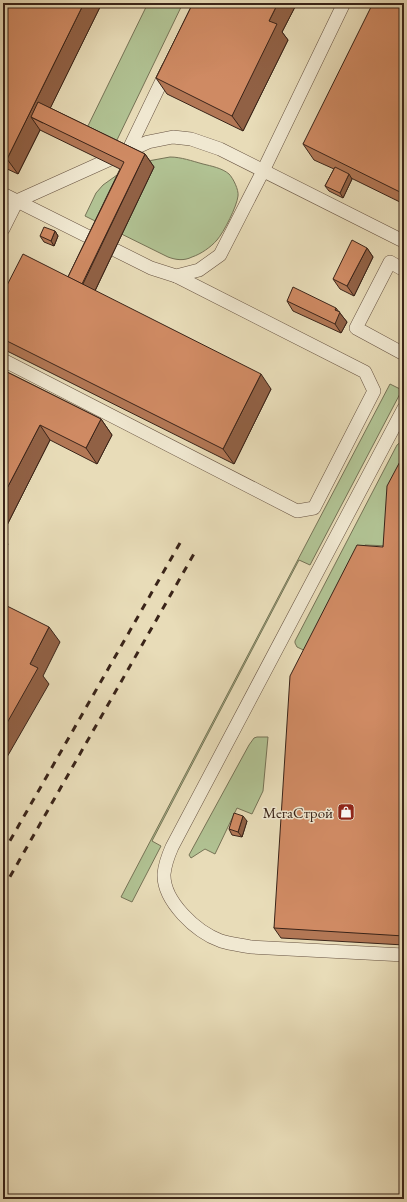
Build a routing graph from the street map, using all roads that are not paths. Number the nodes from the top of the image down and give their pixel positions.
1 (344, 3) edge
2 (172, 59) edge
3 (128, 151) junction
4 (263, 171) junction
5 (3, 194) edge
6 (17, 201) junction
7 (3, 229) edge
8 (404, 240) edge
9 (404, 270) edge
10 (176, 276) junction
11 (404, 354) edge
12 (3, 360) edge
13 (403, 414) edge
14 (404, 955) edge

1 - 4 lane
2 - 3 lane
3 - 4 lane
3 - 6 lane
4 - 8 lane
4 - 10 lane
5 - 6 lane
6 - 7 lane
6 - 10 lane
9 - 11 lane
10 - 12 lane
13 - 14 lane

